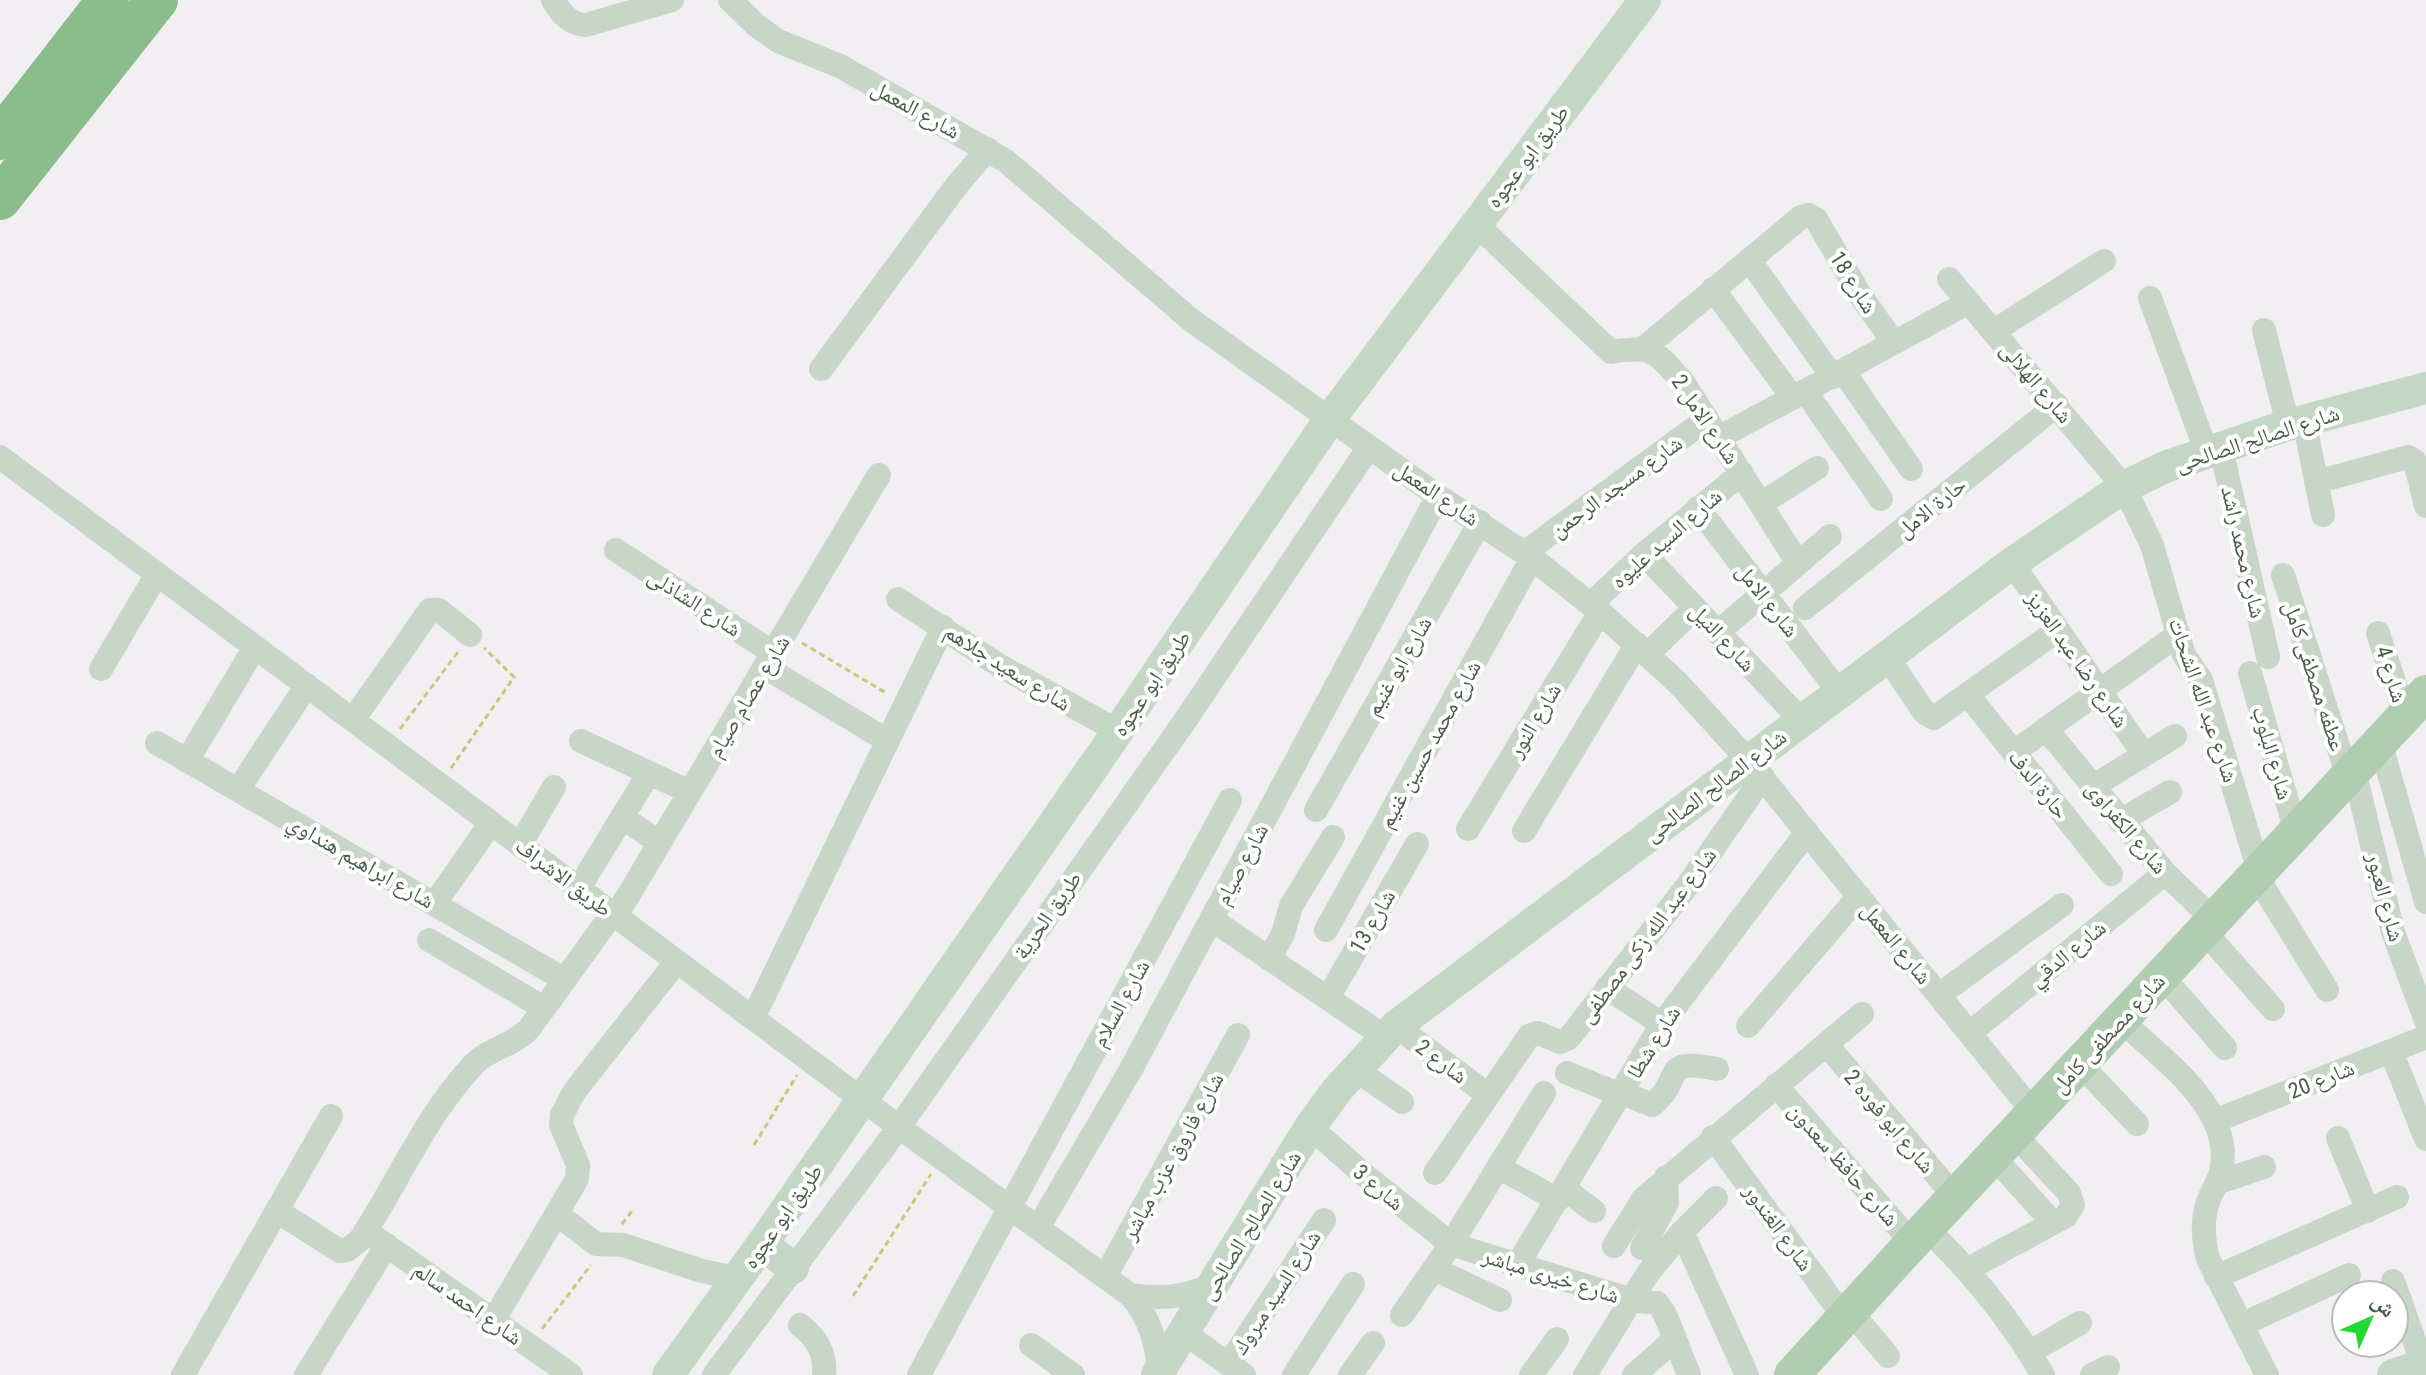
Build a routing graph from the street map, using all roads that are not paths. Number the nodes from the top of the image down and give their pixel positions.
1 (108, 0) edge
2 (157, 0) edge
3 (553, 0) edge
4 (672, 0) edge
5 (730, 0) edge
6 (1645, 0) edge
7 (0, 139) edge
8 (988, 149) junction
9 (0, 199) edge
10 (1476, 224) junction
11 (1749, 260) junction
12 (2104, 261) dead end
13 (1949, 279) dead end
14 (1713, 289) junction
15 (2150, 298) dead end
16 (1969, 302) junction
17 (2264, 330) dead end
18 (1994, 331) junction
19 (1894, 343) junction
20 (1644, 348) junction
21 (821, 369) dead end
22 (1838, 374) junction
23 (2426, 388) edge
24 (1799, 394) junction
25 (2057, 405) junction
26 (1330, 419) junction
27 (2296, 423) junction
28 (1713, 428) junction
29 (1369, 447) junction
30 (2214, 450) junction
31 (0, 457) edge
32 (1817, 468) dead end
33 (1911, 469) dead end
34 (1742, 473) junction
35 (879, 475) dead end
36 (2316, 482) junction
37 (2124, 487) junction
38 (1438, 496) junction
39 (1881, 499) dead end
40 (1762, 503) junction
41 (2426, 506) edge
42 (1698, 508) junction
43 (2323, 515) dead end
44 (1480, 522) junction
45 (1830, 536) dead end
46 (616, 550) dead end
47 (1644, 554) junction
48 (1528, 555) junction
49 (1798, 563) junction
50 (2012, 563) junction
51 (157, 574) junction
52 (2283, 575) dead end
53 (1763, 593) junction
54 (898, 599) dead end
55 (1596, 608) junction
56 (1695, 608) junction
57 (1805, 608) dead end
58 (943, 627) junction
59 (2058, 630) junction
60 (1718, 632) junction
61 (2378, 633) dead end
62 (2179, 634) junction
63 (470, 635) road end
64 (255, 647) junction
65 (1642, 649) junction
66 (774, 651) junction
67 (1887, 657) junction
68 (2259, 665) joint
69 (101, 669) dead end
70 (307, 685) junction
71 (2100, 690) junction
72 (1839, 692) junction
73 (1968, 695) junction
74 (2415, 704) edge
75 (353, 720) junction
76 (1801, 720) junction
77 (2046, 729) junction
78 (1118, 731) junction
79 (2175, 736) dead end
80 (581, 741) dead end
81 (888, 741) junction
82 (2380, 742) junction
83 (157, 743) dead end
84 (2014, 752) junction
85 (2144, 755) junction
86 (187, 761) junction
87 (1756, 769) junction
88 (649, 773) junction
89 (2351, 774) junction
90 (554, 787) dead end
91 (2092, 787) junction
92 (238, 790) junction
93 (690, 792) junction
94 (2170, 792) dead end
95 (1230, 800) dead end
96 (1316, 810) dead end
97 (622, 817) junction
98 (2120, 821) junction
99 (491, 823) junction
100 (1468, 829) dead end
101 (1524, 831) dead end
102 (1807, 832) junction
103 (2296, 832) junction
104 (1333, 837) dead end
105 (660, 843) junction
106 (1417, 844) dead end
107 (520, 845) junction
108 (2165, 873) junction
109 (2258, 873) junction
110 (2111, 874) dead end
111 (579, 888) junction
112 (1859, 896) junction
113 (2426, 902) edge
114 (435, 903) junction
115 (2062, 905) dead end
116 (615, 915) junction
117 (1211, 919) junction
118 (2209, 926) junction
119 (1326, 930) dead end
120 (429, 940) dead end
121 (1269, 959) junction
122 (677, 961) junction
123 (2162, 976) junction
124 (565, 980) junction
125 (1607, 988) junction
126 (2327, 990) dead end
127 (1939, 995) junction
128 (1328, 998) junction
129 (544, 1008) junction
130 (2273, 1009) dead end
131 (1862, 1014) dead end
132 (753, 1018) junction
133 (2121, 1020) junction
134 (2425, 1021) edge
135 (1662, 1024) junction
136 (1748, 1026) dead end
137 (1391, 1031) junction
138 (1970, 1033) junction
139 (1238, 1035) dead end
140 (1826, 1044) junction
141 (2225, 1048) dead end
142 (2391, 1051) junction
143 (2080, 1064) junction
144 (1355, 1069) junction
145 (1717, 1069) dead end
146 (1567, 1073) dead end
147 (1776, 1085) junction
148 (1544, 1093) dead end
149 (1621, 1094) junction
150 (1488, 1095) junction
151 (863, 1100) junction
152 (1402, 1102) dead end
153 (331, 1116) dead end
154 (2217, 1120) junction
155 (2137, 1124) dead end
156 (899, 1127) junction
157 (1310, 1127) junction
158 (2014, 1134) junction
159 (1713, 1137) junction
160 (2338, 1138) dead end
161 (2426, 1139) edge
162 (1498, 1167) junction
163 (2264, 1167) dead end
164 (1435, 1173) dead end
165 (1666, 1177) junction
166 (2217, 1183) junction
167 (1561, 1194) junction
168 (1955, 1197) junction
169 (2397, 1197) dead end
170 (1716, 1198) dead end
171 (1009, 1207) junction
172 (277, 1211) junction
173 (1594, 1211) dead end
174 (2368, 1211) junction
175 (557, 1214) junction
176 (1324, 1220) dead end
177 (1038, 1228) junction
178 (366, 1231) junction
179 (1682, 1232) junction
180 (1919, 1236) junction
181 (762, 1244) junction
182 (1451, 1244) junction
183 (387, 1245) junction
184 (1614, 1246) dead end
185 (1642, 1248) dead end
186 (1518, 1264) junction
187 (793, 1268) junction
188 (1434, 1269) junction
189 (1968, 1269) junction
190 (2349, 1275) dead end
191 (1105, 1277) junction
192 (2216, 1277) junction
193 (738, 1278) junction
194 (1353, 1284) dead end
195 (1212, 1285) junction
196 (1130, 1295) junction
197 (1500, 1300) dead end
198 (1632, 1300) junction
199 (1847, 1314) junction
200 (1402, 1315) dead end
201 (493, 1321) junction
202 (2080, 1323) dead end
203 (800, 1325) dead end
204 (2241, 1325) junction
205 (1183, 1332) junction
206 (1557, 1339) dead end
207 (1675, 1339) junction
208 (1373, 1343) dead end
209 (1031, 1345) dead end
210 (2030, 1352) junction
211 (1888, 1356) dead end
212 (1236, 1370) edge
213 (1158, 1374) edge
214 (183, 1375) edge
215 (306, 1375) edge
216 (571, 1375) edge
217 (668, 1375) edge
218 (714, 1375) edge
219 (824, 1375) edge
220 (919, 1375) edge
221 (1073, 1375) edge
222 (1294, 1375) edge
223 (1350, 1375) edge
224 (1531, 1375) edge
225 (1585, 1375) edge
226 (1634, 1375) edge
227 (1689, 1375) edge
228 (1747, 1375) edge
229 (1792, 1375) edge
230 (2043, 1375) edge
231 (2267, 1375) edge

1 - 7 highway
2 - 9 highway
3 - 4 street
5 - 8 street, شارع المعمل
6 - 10 street, طريق ابو عجوه
8 - 21 street
8 - 26 street, شارع المعمل
10 - 20 street
10 - 26 street, طريق ابو عجوه
11 - 14 street
11 - 19 street, شارع 18
11 - 22 street
12 - 18 street
13 - 16 street, شارع الهلالى
14 - 20 street
14 - 24 street
15 - 30 street, شارع محمد راشد
16 - 18 street, شارع الهلالى
16 - 19 street, شارع مسجد الرحمن
17 - 27 street
18 - 25 street, شارع الهلالى
19 - 22 street, شارع مسجد الرحمن
20 - 28 street, شارع الامل 2
22 - 24 street, شارع مسجد الرحمن
22 - 33 street
23 - 27 street, شارع الصالح الصالحى
24 - 28 street, شارع مسجد الرحمن
24 - 39 street
25 - 37 street, شارع الهلالى
25 - 57 street, حارة الامل
26 - 29 street, شارع المعمل
26 - 78 street, طريق ابو عجوه
27 - 30 street, شارع الصالح الصالحى
27 - 36 street
28 - 34 street, شارع الامل 2
28 - 48 street, شارع مسجد الرحمن
29 - 38 street, شارع المعمل
29 - 156 street, طريق الحرية
30 - 37 street, شارع الصالح الصالحى
30 - 68 street, شارع محمد راشد
31 - 51 street, طريق الاشراف
32 - 40 street
34 - 40 street, شارع الامل 2
34 - 42 street, شارع السيد عليوه
35 - 66 street, شارع عصام صيام
36 - 41 street
36 - 43 street
37 - 50 street, شارع الصالح الصالحى
37 - 62 street, شارع عبد الله الشحات
38 - 44 street, شارع المعمل
38 - 117 street, شارع صيام
40 - 49 street, شارع الامل 2
42 - 47 street, شارع السيد عليوه
42 - 53 street, شارع الامل
44 - 48 street, شارع المعمل
44 - 96 street, شارع ابو غنيم
45 - 49 street
46 - 66 street, شارع الشاذلى
47 - 55 street, شارع السيد عليوه
47 - 56 street, شارع النيل
48 - 55 street, شارع المعمل
48 - 119 street, شارع محمد حسين غنيم
49 - 53 street
50 - 59 street, شارع رضا عبد العزيز
50 - 67 street, شارع الصالح الصالحى
51 - 64 street, طريق الاشراف
51 - 69 street
52 - 89 street, عطفه مصطفى كامل
53 - 60 street
53 - 72 street, شارع الامل
54 - 58 street, شارع سعيد جلاهم
55 - 65 street, شارع المعمل
55 - 100 street, شارع النور
56 - 60 street, شارع النيل
56 - 65 street
58 - 78 street, شارع سعيد جلاهم
58 - 81 street
59 - 71 street, شارع رضا عبد العزيز
59 - 73 street
60 - 76 street, شارع النيل
61 - 74 street, شارع 4
62 - 71 street
62 - 109 street, شارع عبد الله الشحات
63 - 75 street
64 - 70 street, طريق الاشراف
64 - 86 street
65 - 87 street, شارع المعمل
65 - 101 street
66 - 81 street, شارع الشاذلى
66 - 93 street, شارع عصام صيام
67 - 72 street, شارع الصالح الصالحى
67 - 73 street
68 - 103 street, شارع البلوب
70 - 75 street, طريق الاشراف
70 - 92 street
71 - 77 street
71 - 85 street, شارع رضا عبد العزيز
72 - 76 street, شارع الصالح الصالحى
73 - 84 street, حارة الدف
74 - 82 main road, شارع مصطفى كامل
75 - 99 street, طريق الاشراف
76 - 87 street, شارع الصالح الصالحى
77 - 84 street
77 - 91 street, شارع الكفراوى
78 - 151 street, طريق ابو عجوه
79 - 85 street
80 - 88 street
81 - 132 street
82 - 89 main road, شارع مصطفى كامل
82 - 113 street
83 - 86 street, شارع ابراهيم هنداوي
84 - 110 street, حارة الدف
85 - 91 street
86 - 92 street, شارع ابراهيم هنداوي
87 - 102 street, شارع المعمل
87 - 125 street, شارع عبد الله زكى مصطفى
87 - 137 street, شارع الصالح الصالحى
88 - 93 street
88 - 97 street
89 - 103 main road, شارع مصطفى كامل
89 - 134 street, شارع العبور
90 - 107 street
91 - 98 street, شارع الكفراوى
92 - 114 street, شارع ابراهيم هنداوي
93 - 105 street, شارع عصام صيام
94 - 98 street
95 - 171 street, شارع السلام
97 - 105 street
97 - 111 street
98 - 108 street, شارع الكفراوى
99 - 107 street, طريق الاشراف
99 - 114 street
102 - 112 street, شارع المعمل
102 - 135 street, شارع شطا
103 - 109 main road, شارع مصطفى كامل
104 - 121 street
105 - 116 street, شارع عصام صيام
106 - 128 street, شارع 13
107 - 111 street, طريق الاشراف
108 - 118 street, شارع الكفراوى
108 - 138 street, شارع الدقي
109 - 118 main road, شارع مصطفى كامل
109 - 126 street, شارع عبد الله الشحات
111 - 116 street, طريق الاشراف
112 - 127 street, شارع المعمل
112 - 136 street
114 - 124 street, شارع ابراهيم هنداوي
115 - 127 street
116 - 122 street, طريق الاشراف
116 - 124 street, شارع عصام صيام
117 - 121 street, شارع 2
117 - 177 street, شارع صيام
118 - 123 main road, شارع مصطفى كامل
118 - 130 street, شارع الكفراوى
120 - 129 street
121 - 128 street, شارع 2
122 - 132 street, طريق الاشراف
122 - 175 street
123 - 133 main road, شارع مصطفى كامل
123 - 141 street
124 - 129 street, شارع عصام صيام
125 - 135 street
125 - 150 street, شارع عبد الله زكى مصطفى
127 - 138 street, شارع المعمل
128 - 137 street, شارع 2
129 - 178 street, شارع عصام صيام
131 - 140 street
132 - 151 street, طريق الاشراف
133 - 143 main road, شارع مصطفى كامل
133 - 154 street
134 - 142 street, شارع 20
135 - 149 street, شارع شطا
137 - 144 street, شارع الصالح الصالحى
137 - 150 street, شارع 2
138 - 158 street, شارع المعمل
139 - 191 street, شارع فاروق عزب مباشر
140 - 147 street
140 - 168 street, شارع ابو فوده 2
142 - 154 street, شارع 20
142 - 161 street
143 - 155 street
143 - 158 main road, شارع مصطفى كامل
144 - 152 street
144 - 157 street, شارع الصالح الصالحى
145 - 149 street
146 - 149 street
147 - 159 street
147 - 180 street, شارع حافظ سعدون
148 - 162 street
149 - 167 street, شارع شطا
150 - 164 street, شارع عبد الله زكى مصطفى
151 - 156 street, طريق الاشراف
151 - 181 street, طريق ابو عجوه
153 - 172 street
154 - 166 street
156 - 171 street, طريق الاشراف
156 - 187 street, طريق الحرية
157 - 182 street, شارع 3
157 - 195 street, شارع الصالح الصالحى
158 - 168 main road, شارع مصطفى كامل
158 - 189 street, شارع المعمل
159 - 165 street
159 - 199 street, شارع الغندور
160 - 174 street
162 - 167 street
162 - 182 street
163 - 166 street
165 - 184 street
165 - 185 street
166 - 192 street
167 - 173 street
167 - 186 street, شارع شطا
168 - 180 main road, شارع مصطفى كامل
169 - 174 street
170 - 179 street
171 - 177 street, طريق الاشراف
171 - 220 street, شارع السلام
172 - 178 street
172 - 214 street
174 - 192 street
175 - 193 street
175 - 201 street
176 - 212 street, شارع السيد مبروك
177 - 191 street, طريق الاشراف
178 - 183 street, شارع احمد سالم
179 - 198 street
179 - 228 street
180 - 189 street, شارع حافظ سعدون
180 - 199 main road, شارع مصطفى كامل
181 - 187 street
181 - 193 street, طريق ابو عجوه
182 - 186 street, شارع خيرى مباشر
182 - 188 street
183 - 201 street, شارع احمد سالم
183 - 215 street
186 - 198 street, شارع خيرى مباشر
187 - 218 street, طريق الحرية
188 - 197 street
188 - 200 street
189 - 210 street, شارع حافظ سعدون
190 - 204 street
191 - 196 street, طريق الاشراف
192 - 204 street
193 - 217 street, طريق ابو عجوه
194 - 222 street
195 - 196 street
195 - 205 street, شارع الصالح الصالحى
196 - 213 street, طريق الاشراف
198 - 207 street, شارع خيرى مباشر
198 - 225 street
199 - 211 street, شارع الغندور
199 - 229 main road, شارع مصطفى كامل
201 - 216 street, شارع احمد سالم
202 - 210 street
203 - 219 street
204 - 231 street
205 - 212 street
205 - 213 street, شارع الصالح الصالحى
206 - 224 street
207 - 226 street
207 - 227 street, شارع خيرى مباشر
208 - 223 street
209 - 221 street
210 - 230 street, شارع حافظ سعدون

